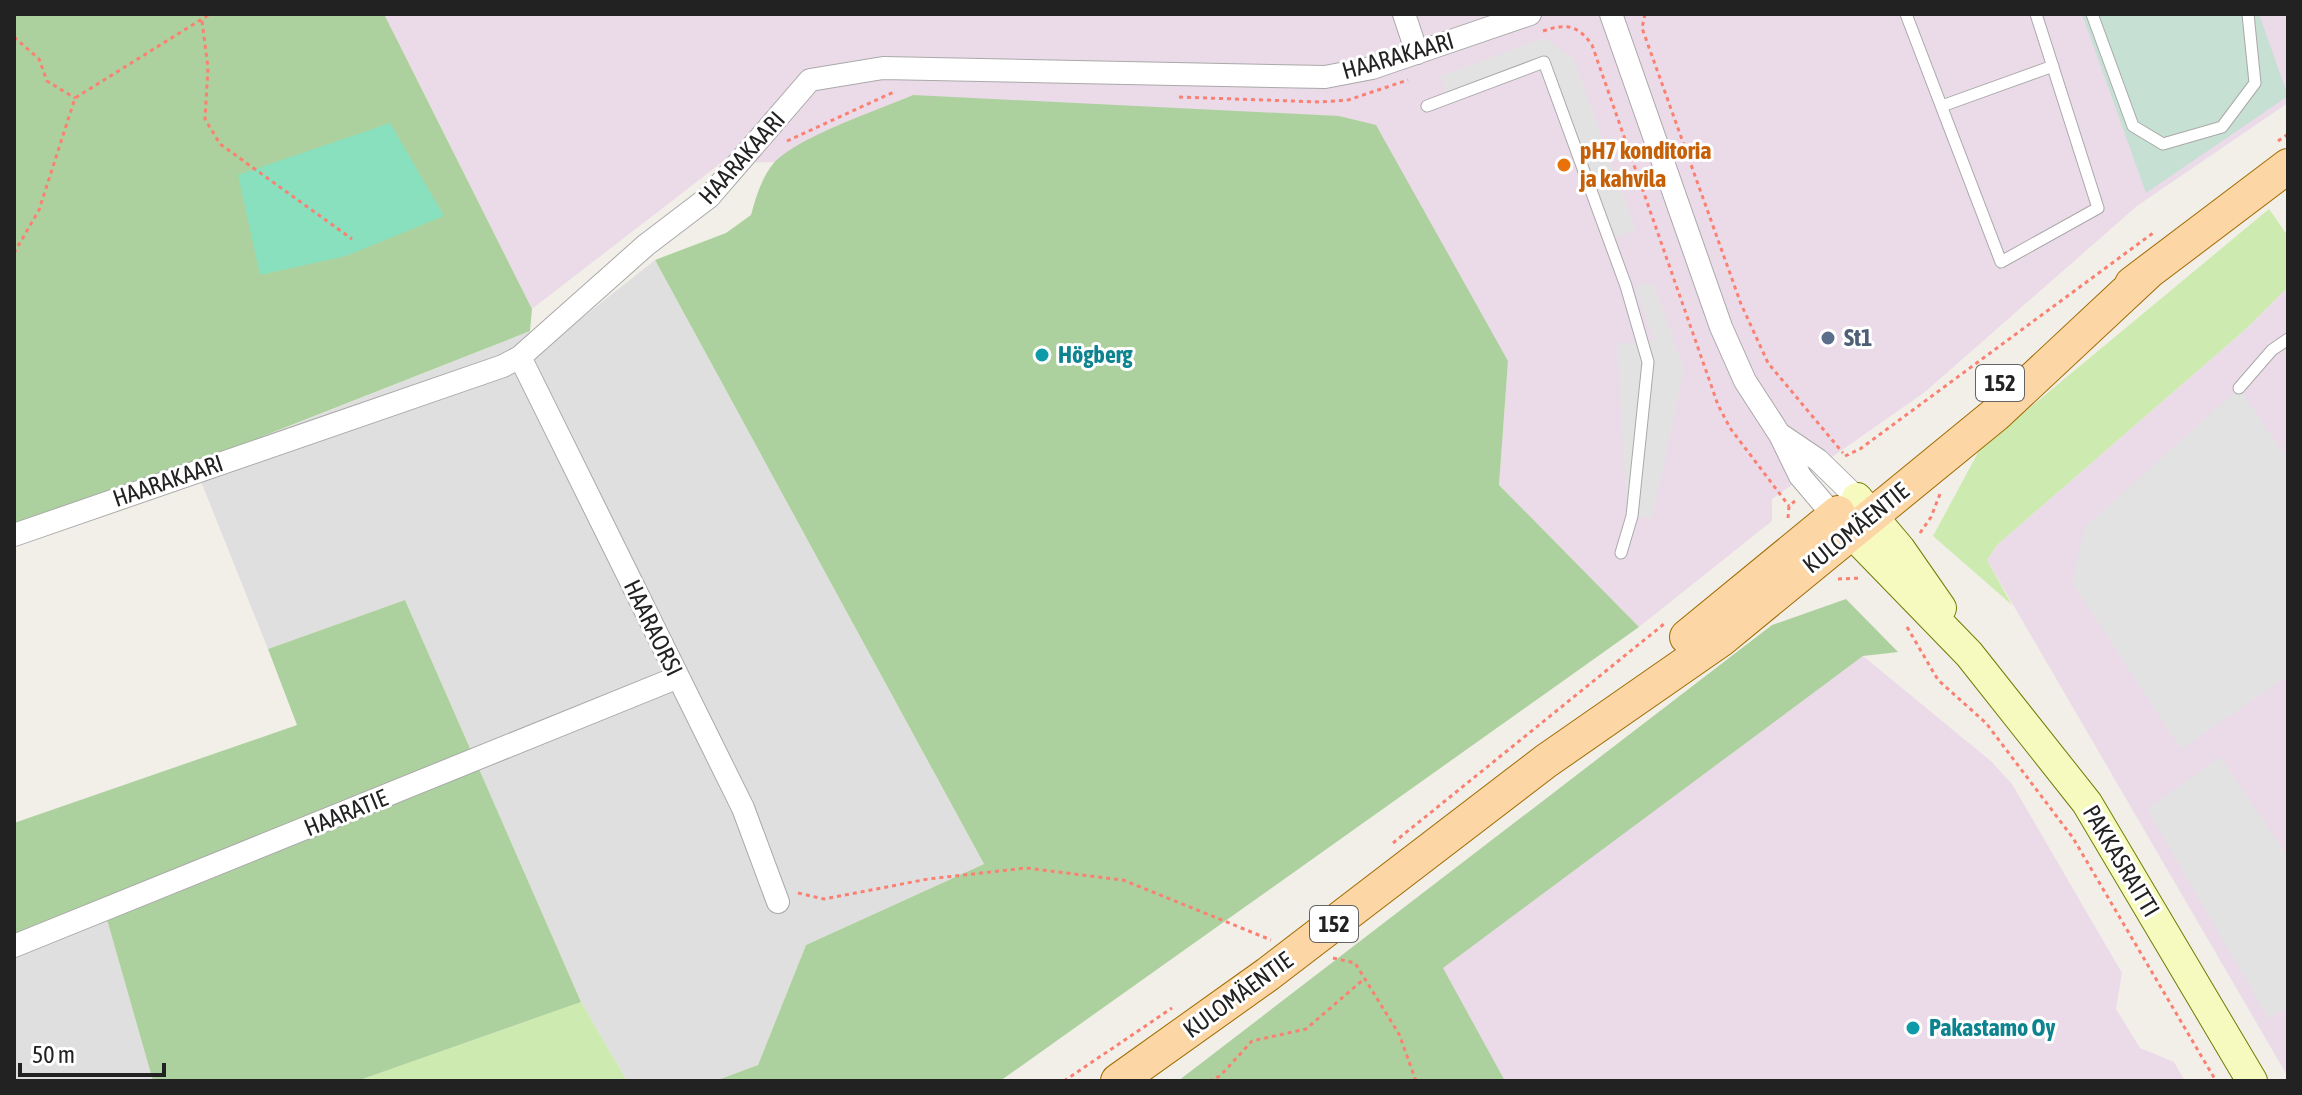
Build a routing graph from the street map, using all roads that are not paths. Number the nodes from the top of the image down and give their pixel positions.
1 (1404, 14) edge
2 (1611, 14) edge
3 (1906, 14) edge
4 (2036, 14) edge
5 (2092, 14) edge
6 (2248, 14) edge
7 (1534, 23) edge
8 (1419, 64) junction
9 (2053, 66) junction
10 (1427, 106) dead end
11 (1942, 106) junction
12 (2288, 166) edge
13 (2288, 339) edge
14 (520, 357) junction
15 (2239, 388) dead end
16 (1853, 516) junction
17 (14, 535) edge
18 (1621, 553) dead end
19 (676, 678) junction
20 (775, 895) road end
21 (14, 946) edge
22 (1118, 1081) edge
23 (2252, 1081) edge

1 - 8 street
2 - 16 street
3 - 11 lane
4 - 9 lane
5 - 6 lane
7 - 8 street, HAARAKAARI
8 - 14 street, HAARAKAARI
9 - 11 lane
9 - 11 lane
10 - 18 lane
12 - 16 main road, KULOMÄENTIE / 152
13 - 15 lane
14 - 17 street, HAARAKAARI
14 - 19 street, HAARAORSI
16 - 22 main road, KULOMÄENTIE / 152
16 - 23 street, PAKKASRAITTI
19 - 20 street, HAARAORSI
19 - 21 street, HAARATIE

